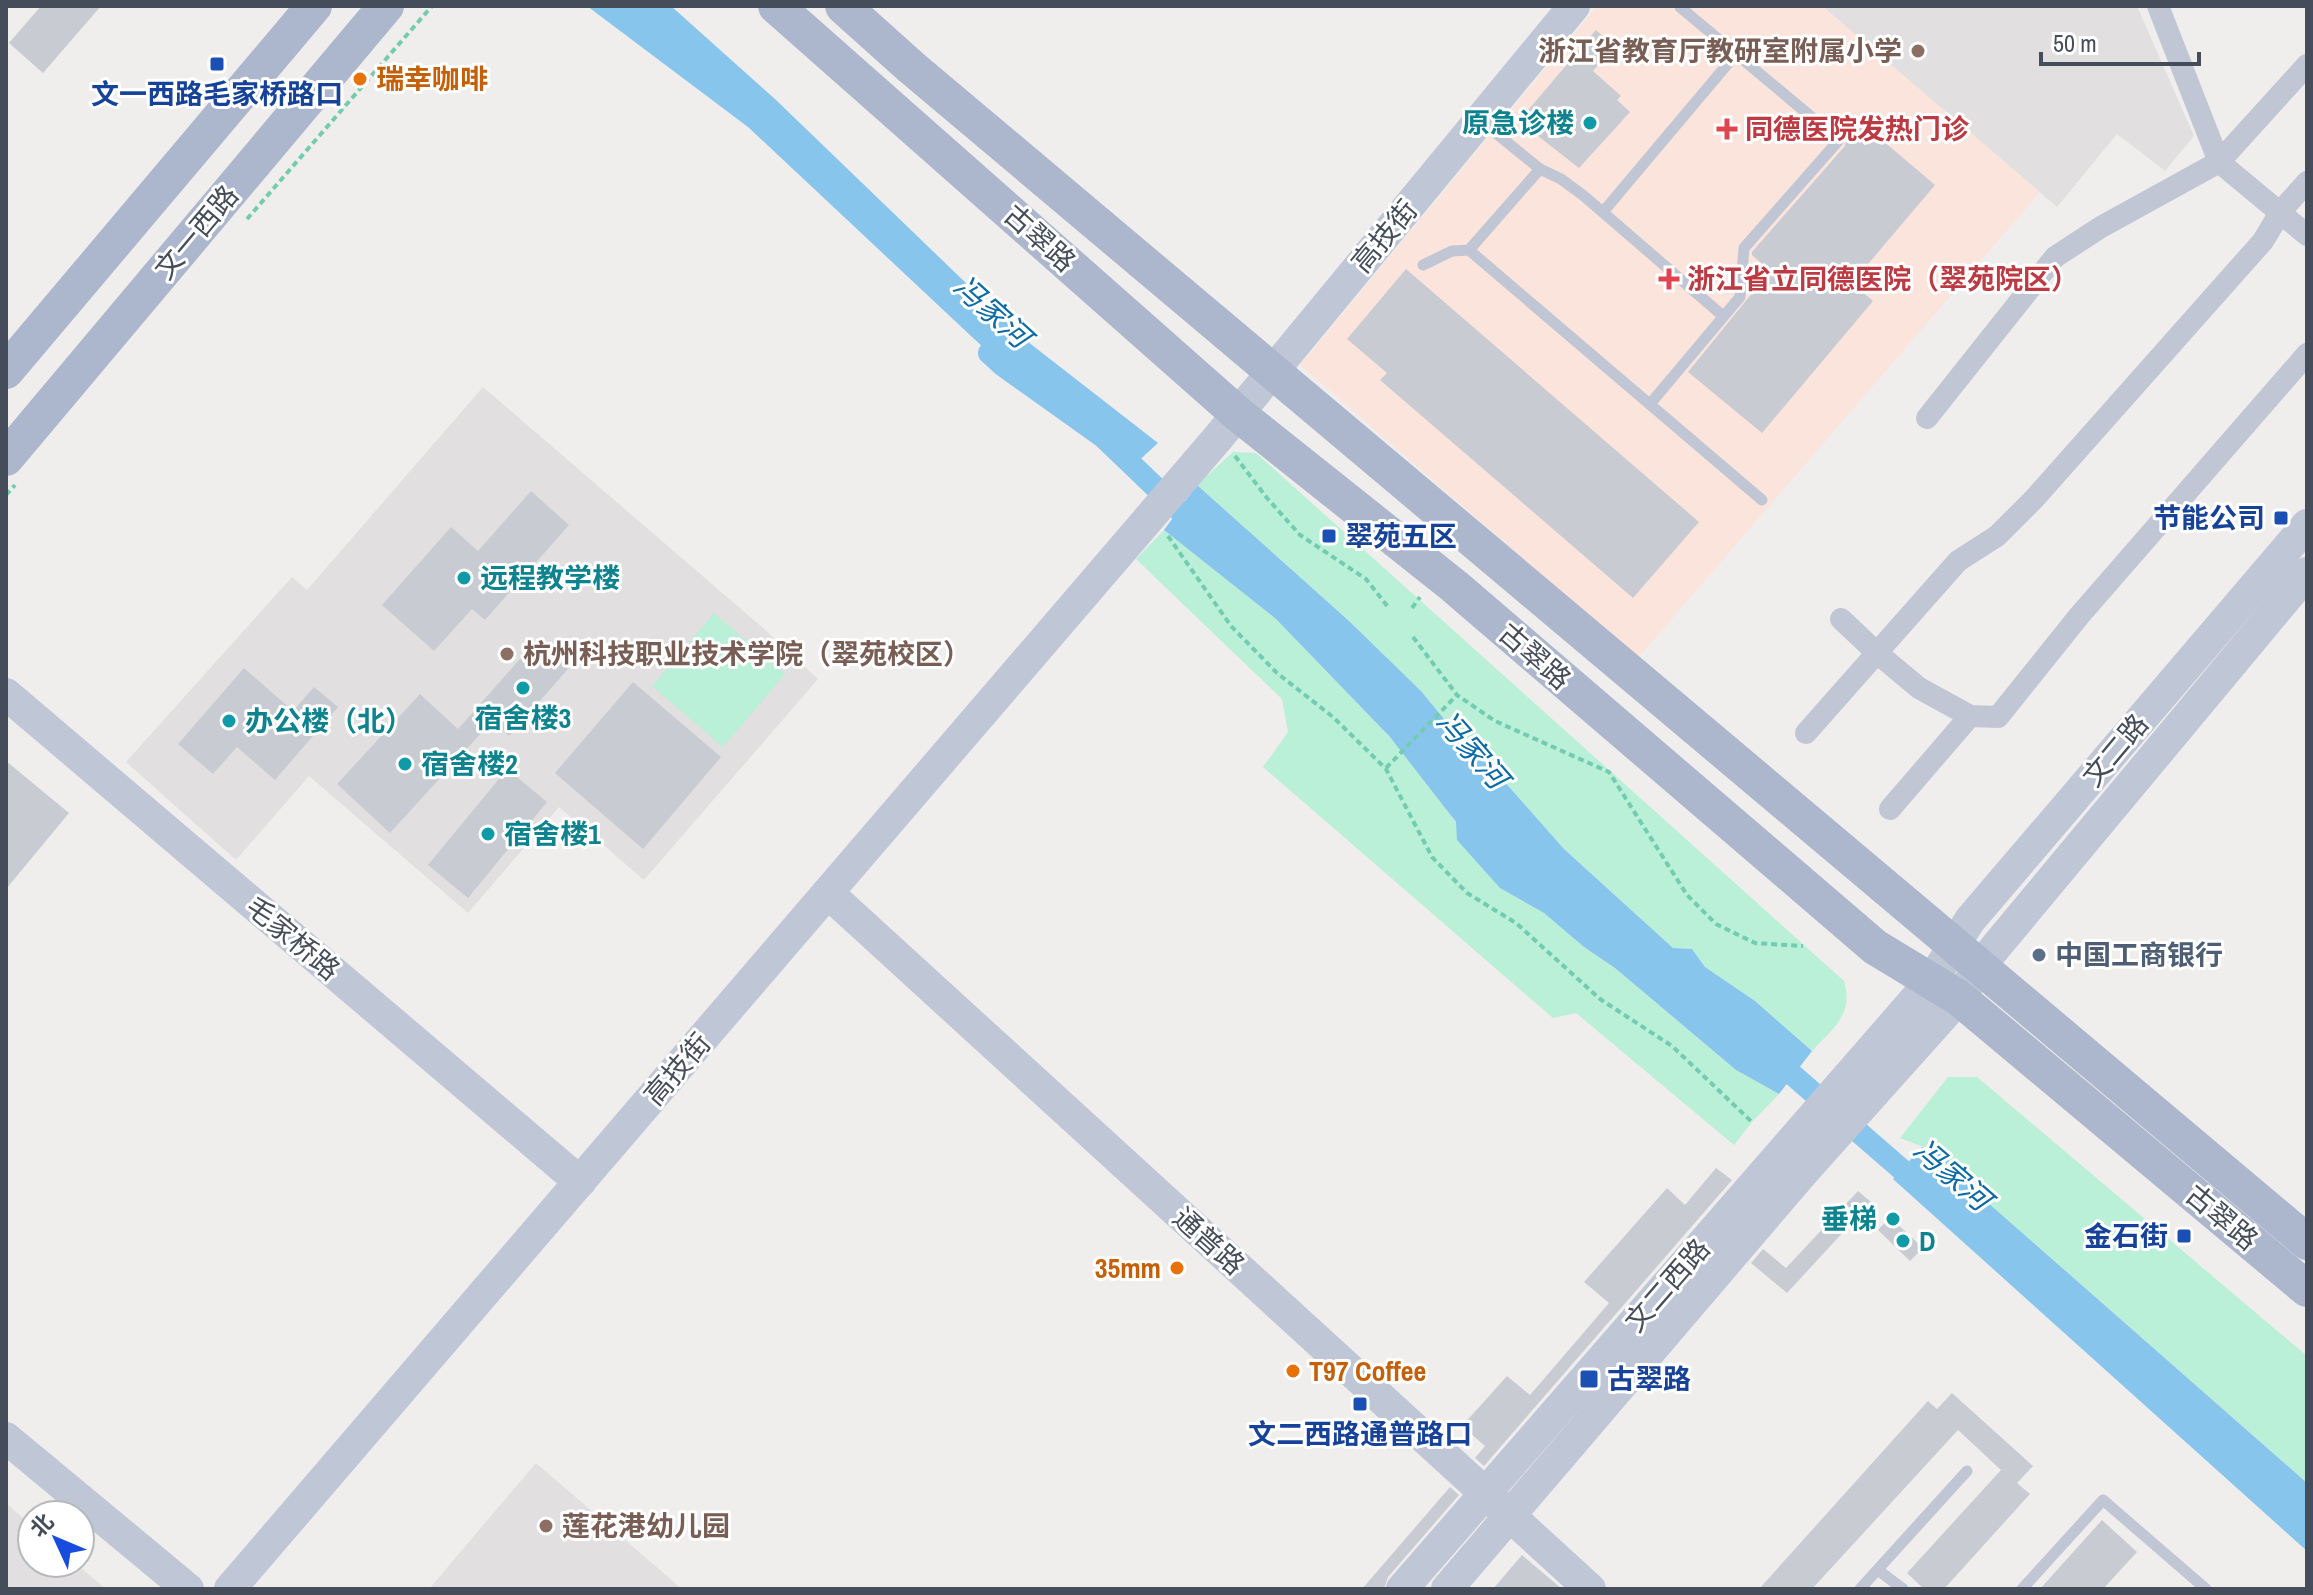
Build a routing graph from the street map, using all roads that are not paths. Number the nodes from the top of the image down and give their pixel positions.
1 (314, 6) edge
2 (386, 6) edge
3 (776, 6) edge
4 (843, 6) edge
5 (1574, 6) edge
6 (2158, 6) edge
7 (1680, 7) edge
8 (1736, 54) junction
9 (2307, 65) edge
10 (1480, 120) junction
11 (2219, 162) junction
12 (1540, 169) junction
13 (2307, 182) edge
14 (2281, 211) junction
15 (1603, 212) junction
16 (2307, 235) edge
17 (1469, 250) junction
18 (1423, 265) dead end
19 (1723, 316) junction
20 (2307, 354) edge
21 (6, 371) edge
22 (1273, 371) junction
23 (1650, 404) junction
24 (1238, 414) junction
25 (1927, 418) dead end
26 (6, 458) edge
27 (1762, 500) dead end
28 (2307, 525) edge
29 (2307, 573) edge
30 (1841, 619) dead end
31 (1877, 653) junction
32 (6, 694) edge
33 (1970, 716) junction
34 (1806, 733) dead end
35 (1890, 809) dead end
36 (828, 893) junction
37 (1967, 956) junction
38 (1946, 989) junction
39 (1795, 1159) junction
40 (580, 1182) junction
41 (2307, 1242) edge
42 (2307, 1289) edge
43 (6, 1438) edge
44 (1967, 1471) dead end
45 (1485, 1494) junction
46 (1510, 1515) junction
47 (1878, 1570) junction
48 (188, 1589) edge
49 (230, 1589) edge
50 (1402, 1589) edge
51 (1447, 1589) edge
52 (1590, 1589) edge
53 (1860, 1589) edge
54 (1903, 1589) edge
55 (2022, 1589) edge
56 (2206, 1589) edge

1 - 21 main road, 文一西路
2 - 26 main road, 文一西路
3 - 24 main road, 古翠路
4 - 22 main road, 古翠路
5 - 10 street, 高技街
6 - 11 street
7 - 8 lane
8 - 15 lane
8 - 19 lane
9 - 11 street
10 - 12 lane
10 - 22 street, 高技街
11 - 14 street
11 - 25 street
12 - 15 lane
12 - 17 lane
13 - 14 street
14 - 16 street
14 - 31 street
15 - 19 lane
17 - 18 lane
17 - 23 lane
19 - 23 lane
20 - 33 street
22 - 24 street, 高技街
22 - 37 main road, 古翠路
23 - 27 lane
24 - 36 street, 高技街
24 - 38 main road, 古翠路
28 - 37 street, 文二路
29 - 37 street, 文二路
30 - 31 street
31 - 33 street
31 - 34 street
32 - 40 street, 毛家桥路
33 - 35 street
36 - 40 street, 高技街
36 - 45 street, 通普路
37 - 38 street, 文二路
37 - 41 main road, 古翠路
38 - 39 street, 文二西路
38 - 39 street, 文二西路
38 - 42 main road, 古翠路
39 - 45 street, 文二西路
39 - 46 street, 文二西路
40 - 49 street, 高技街
43 - 48 street
44 - 47 lane
45 - 46 street, 通普路
45 - 50 street, 文二西路
46 - 51 street, 文二西路
46 - 52 street, 通普路
47 - 53 lane
47 - 54 lane
55 - 56 lane

